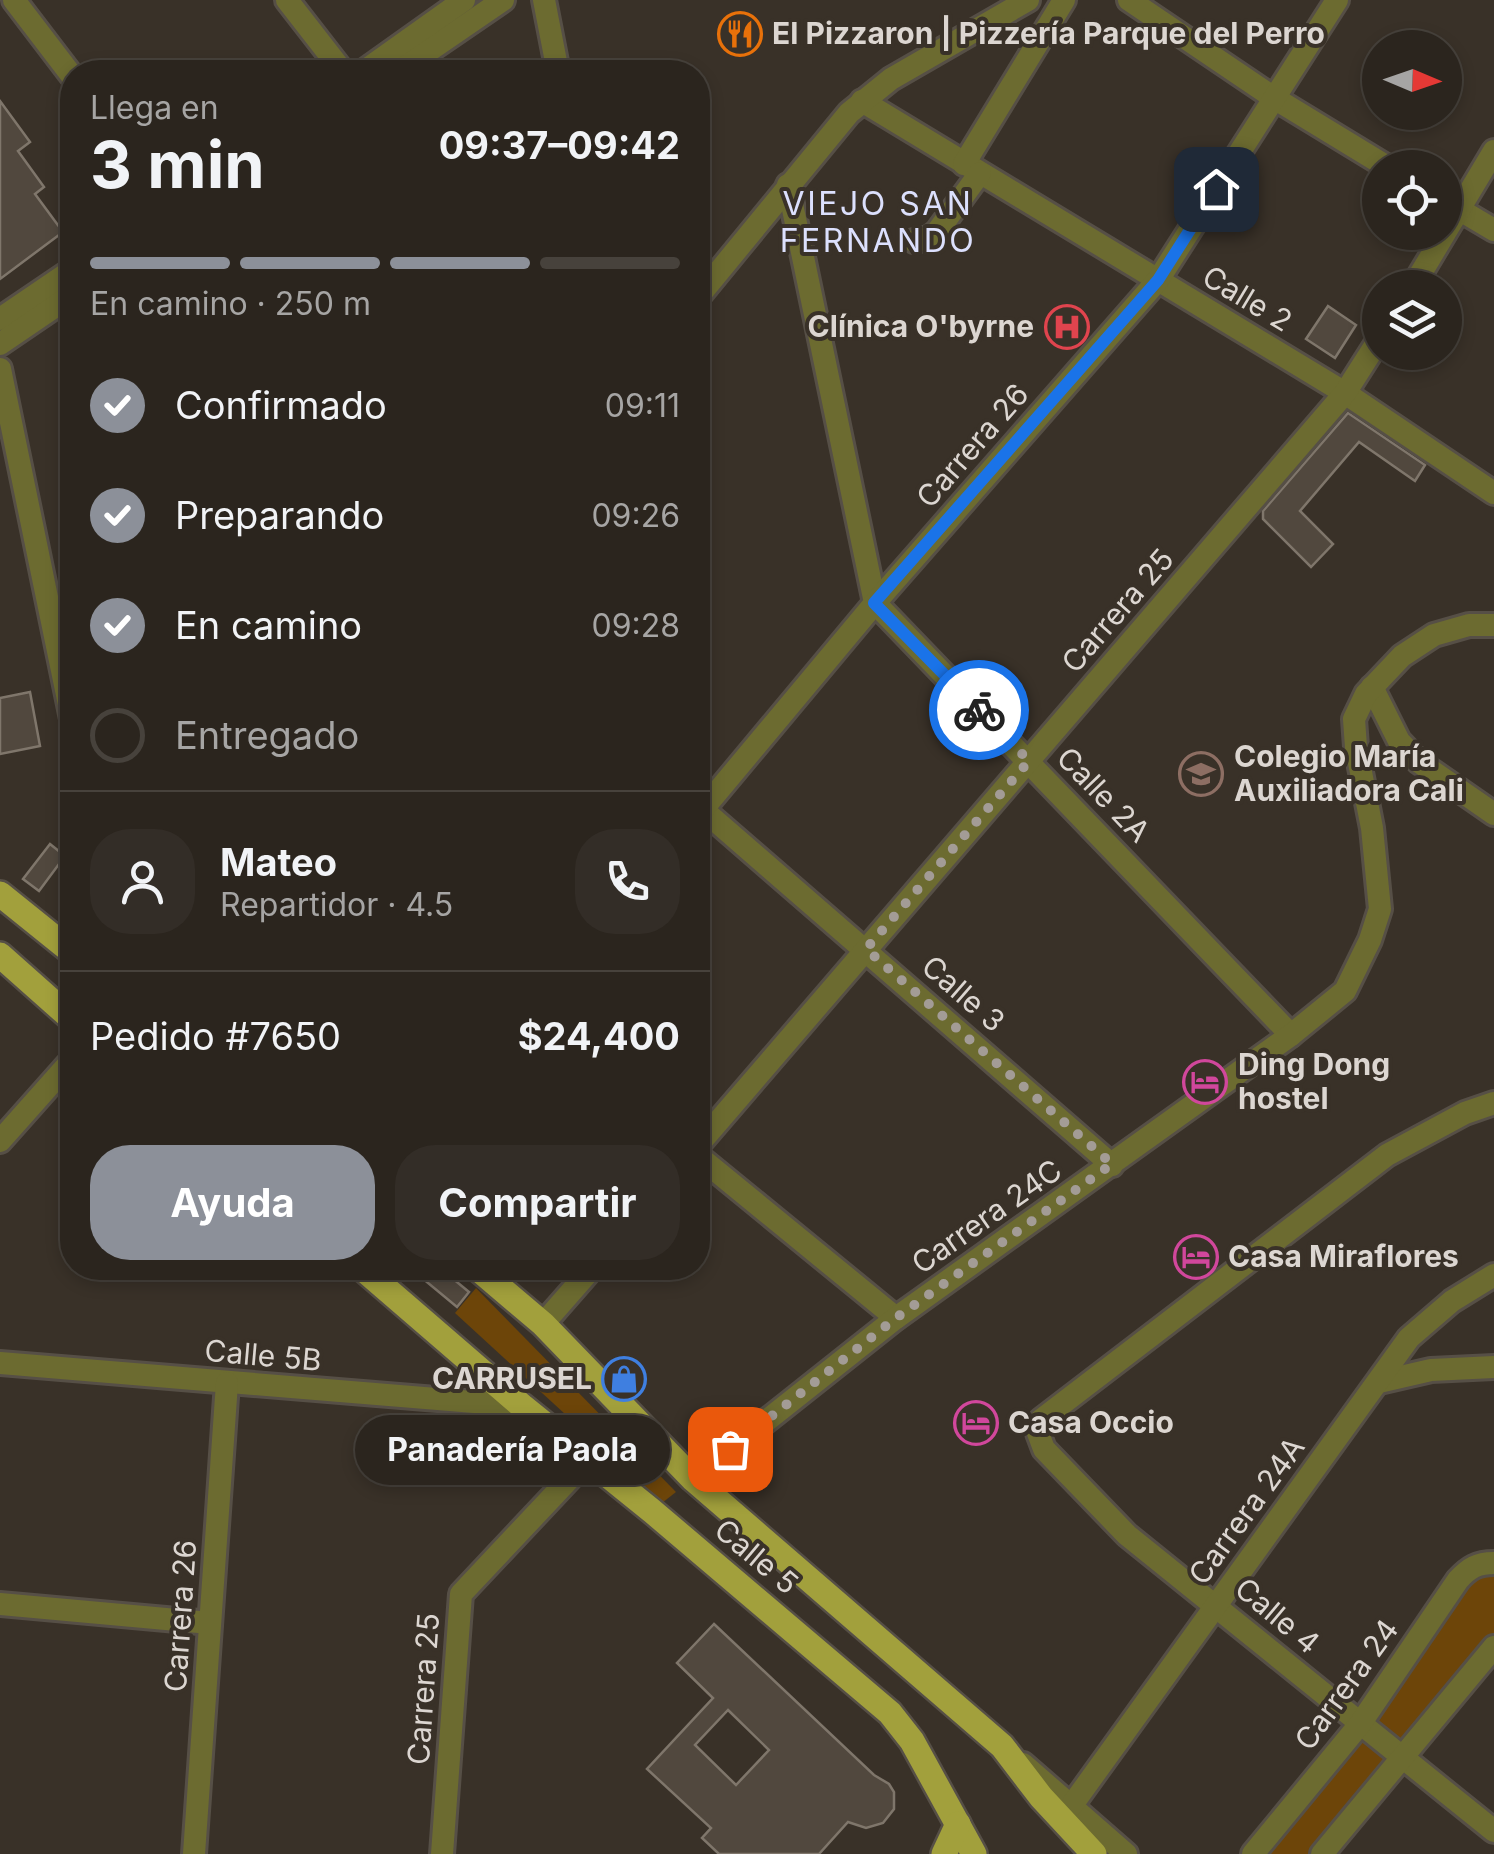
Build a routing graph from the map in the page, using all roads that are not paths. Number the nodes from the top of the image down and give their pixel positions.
1 (14, 0) edge
2 (287, 0) edge
3 (464, 0) edge
4 (503, 0) edge
5 (544, 0) edge
6 (1028, 0) edge
7 (1064, 0) edge
8 (1129, 0) edge
9 (1337, 0) edge
10 (60, 60) edge
11 (334, 60) edge
12 (380, 60) edge
13 (416, 60) edge
14 (556, 60) edge
15 (1274, 98) junction
16 (862, 102) junction
17 (1494, 151) edge
18 (1362, 152) edge
19 (972, 169) junction
20 (788, 185) junction
21 (1462, 194) edge
22 (1462, 211) edge
23 (1494, 230) edge
24 (914, 241) dead end
25 (60, 278) edge
26 (1158, 280) junction
27 (710, 282) edge
28 (60, 302) edge
29 (0, 319) edge
30 (0, 344) edge
31 (1362, 366) edge
32 (0, 369) edge
33 (1345, 393) junction
34 (1494, 494) edge
35 (874, 603) junction
36 (1494, 625) edge
37 (60, 660) edge
38 (1372, 687) junction
39 (1029, 761) junction
40 (710, 799) edge
41 (1494, 814) edge
42 (710, 821) edge
43 (0, 894) edge
44 (60, 942) edge
45 (866, 949) junction
46 (0, 955) edge
47 (60, 1008) edge
48 (1291, 1036) junction
49 (60, 1073) edge
50 (1493, 1100) edge
51 (710, 1131) edge
52 (0, 1140) edge
53 (1112, 1164) junction
54 (710, 1166) edge
55 (1494, 1274) edge
56 (376, 1280) edge
57 (491, 1280) edge
58 (582, 1280) edge
59 (896, 1318) junction
60 (544, 1324) junction
61 (0, 1363) edge
62 (1494, 1367) edge
63 (1379, 1382) junction
64 (227, 1383) junction
65 (522, 1406) junction
66 (588, 1459) junction
67 (693, 1479) junction
68 (1494, 1563) edge
69 (0, 1604) edge
70 (1216, 1604) junction
71 (210, 1622) junction
72 (1494, 1647) edge
73 (1360, 1724) junction
74 (1002, 1746) junction
75 (1402, 1757) junction
76 (1072, 1806) junction
77 (958, 1824) junction
78 (1494, 1831) edge
79 (194, 1854) edge
80 (442, 1854) edge
81 (944, 1854) edge
82 (974, 1854) edge
83 (1094, 1854) edge
84 (1126, 1854) edge
85 (1253, 1854) edge
86 (1322, 1854) edge

1 - 10 street
2 - 11 street
3 - 12 street
4 - 13 street
5 - 14 street
6 - 16 street
7 - 19 street
8 - 15 street
9 - 15 street, Carrera 26
15 - 18 street
15 - 26 street, Carrera 26
16 - 19 street, Calle 2
16 - 20 street
17 - 21 street
19 - 24 street
19 - 26 street, Calle 2
20 - 27 street
20 - 35 street
22 - 23 street
25 - 29 street
26 - 33 street, Calle 2
26 - 35 street, Carrera 26
28 - 30 street
31 - 33 street, Carrera 25
32 - 37 street
33 - 34 street, Calle 2
33 - 39 street, Carrera 25
35 - 39 street, Calle 2A
35 - 40 street, Carrera 26
36 - 38 street
38 - 41 street
38 - 48 street, Carrera 24C
39 - 45 street, Carrera 25
39 - 48 street, Calle 2A
42 - 45 street, Calle 3
43 - 44 main road
45 - 51 street, Carrera 25
45 - 53 street, Calle 3
46 - 47 main road
48 - 53 street, Carrera 24C
49 - 52 street
50 - 70 street, Calle 4
53 - 59 street, Carrera 24C
54 - 59 street
55 - 63 street, Carrera 24A
56 - 65 main road, Calle 5
57 - 60 main road, Calle 5
58 - 60 street
59 - 67 street, Carrera 24C
60 - 67 main road, Calle 5
61 - 64 street, Calle 5B
62 - 63 street
63 - 70 street, Carrera 24A
64 - 65 street, Calle 5B
64 - 71 street, Carrera 26
65 - 66 main road, Calle 5
66 - 77 main road, Calle 5
66 - 80 street, Carrera 25
67 - 74 main road, Calle 5
68 - 73 street, Carrera 24
69 - 71 street
70 - 73 street, Calle 4
70 - 76 street, Carrera 24A
71 - 79 street, Carrera 26
72 - 75 street
73 - 75 street, Calle 4
73 - 85 street, Carrera 24
74 - 76 street, Calle 5
74 - 83 main road, Calle 5
75 - 78 street, Calle 4
75 - 86 street
76 - 84 street, Calle 5
77 - 81 main road
77 - 82 main road, Calle 5

